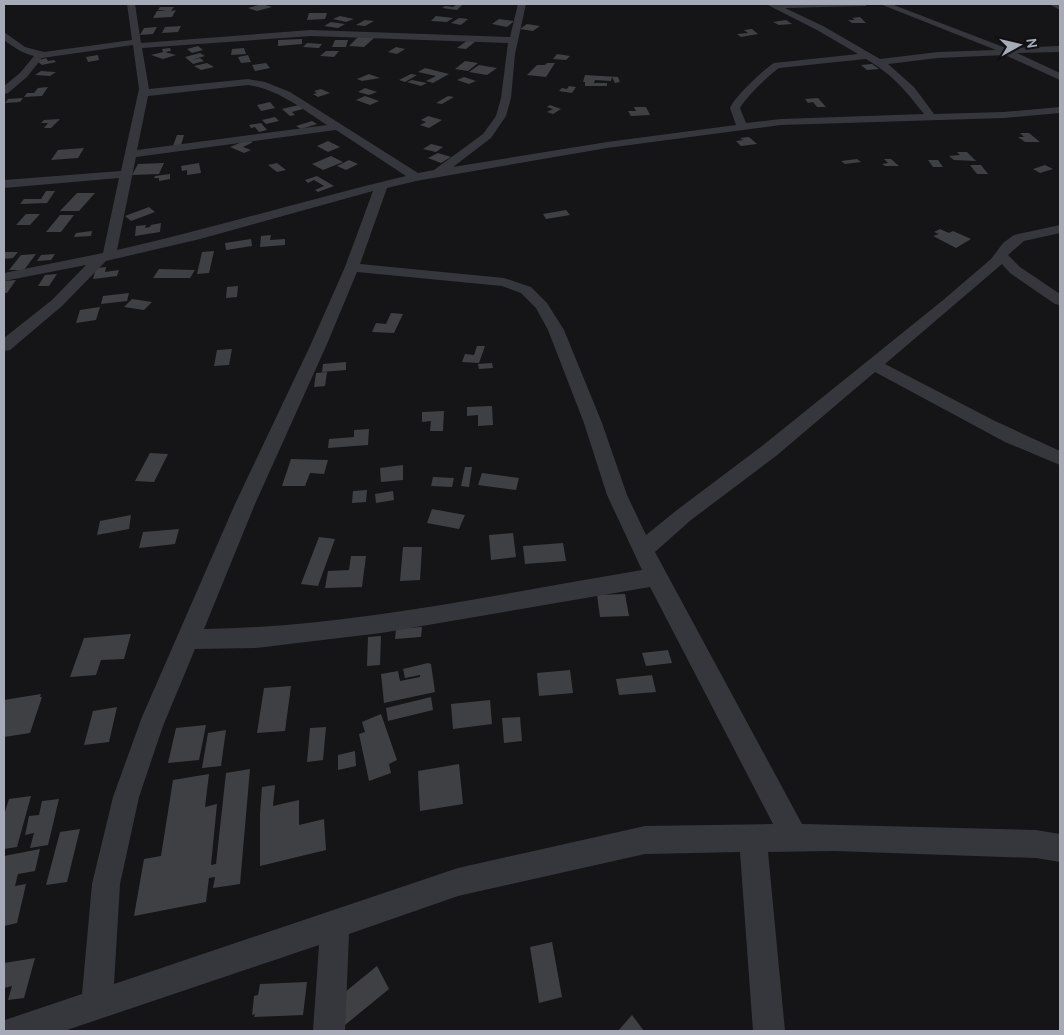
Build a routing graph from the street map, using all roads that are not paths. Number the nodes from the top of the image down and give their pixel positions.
1 (132, 4) edge
2 (522, 4) edge
3 (865, 4) edge
4 (884, 4) edge
5 (1053, 4) edge
6 (772, 5) edge
7 (1060, 8) edge
8 (4, 35) edge
9 (514, 40) junction
10 (137, 44) junction
11 (18, 46) junction
12 (4, 47) edge
13 (1060, 49) edge
14 (1007, 52) junction
15 (39, 55) junction
16 (870, 56) junction
17 (879, 62) junction
18 (1060, 77) edge
19 (4, 91) edge
20 (144, 93) junction
21 (1060, 110) edge
22 (931, 117) junction
23 (742, 126) junction
24 (338, 127) junction
25 (132, 154) junction
26 (127, 174) junction
27 (436, 174) junction
28 (416, 178) junction
29 (4, 184) edge
30 (381, 186) junction
31 (1060, 228) edge
32 (1001, 254) junction
33 (105, 257) junction
34 (352, 267) junction
35 (4, 277) edge
36 (1060, 301) edge
37 (4, 346) edge
38 (873, 364) junction
39 (1060, 458) edge
40 (643, 550) junction
41 (656, 577) junction
42 (188, 639) junction
43 (794, 837) junction
44 (752, 838) junction
45 (1060, 848) edge
46 (335, 924) junction
47 (97, 1005) junction
48 (16, 1031) edge
49 (329, 1031) edge
50 (769, 1031) edge

1 - 10 street
2 - 9 street
3 - 6 street
4 - 14 street
5 - 7 street
6 - 16 street
8 - 11 street
9 - 10 street
9 - 27 street
10 - 15 street
10 - 20 street
11 - 12 street
11 - 15 street
13 - 14 street
14 - 17 street
14 - 18 street
15 - 19 street
16 - 17 street
16 - 23 street
17 - 22 street
20 - 24 street
20 - 25 street
21 - 22 street
22 - 23 street
23 - 27 street
24 - 25 street
24 - 28 street
25 - 26 street
26 - 29 street
26 - 33 street
27 - 28 street
28 - 30 street
30 - 33 street
30 - 34 street
31 - 32 street
32 - 36 street
32 - 38 street
33 - 35 street
33 - 37 street
34 - 40 street
34 - 42 street
38 - 39 street
38 - 40 street
40 - 41 street
41 - 42 street
41 - 43 street
42 - 47 street
43 - 44 street
43 - 45 street
44 - 46 street
44 - 50 street
46 - 47 street
46 - 49 street
47 - 48 street

